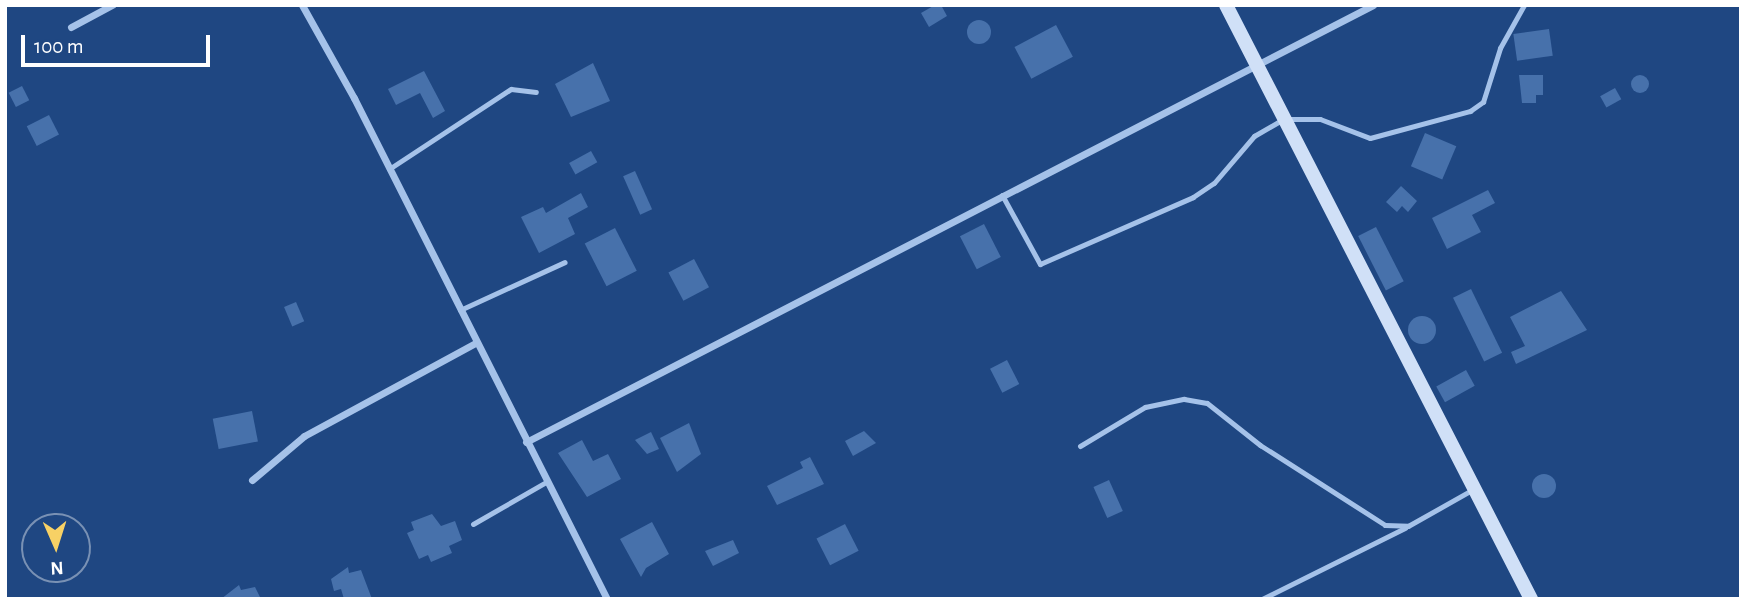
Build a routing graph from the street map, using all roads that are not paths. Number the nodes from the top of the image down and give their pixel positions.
1 (112, 5) edge
2 (302, 5) edge
3 (1226, 5) edge
4 (1373, 5) edge
5 (1524, 5) edge
6 (71, 27) dead end
7 (1256, 65) junction
8 (536, 92) dead end
9 (1284, 119) junction
10 (389, 169) junction
11 (1002, 195) junction
12 (565, 262) dead end
13 (460, 310) junction
14 (475, 343) junction
15 (526, 442) junction
16 (1080, 446) dead end
17 (252, 480) dead end
18 (546, 482) junction
19 (1475, 489) junction
20 (473, 524) dead end
21 (1408, 526) junction
22 (607, 599) edge
23 (1262, 599) edge
24 (1531, 599) edge

1 - 6 street
2 - 10 street
3 - 7 street
4 - 7 street
5 - 9 lane
7 - 9 street
7 - 11 street
8 - 10 lane
9 - 11 lane
9 - 19 street
10 - 13 street
11 - 15 street
12 - 13 lane
13 - 14 street
14 - 15 street
14 - 17 street
15 - 18 street
16 - 21 lane
18 - 20 lane
18 - 22 street
19 - 21 lane
19 - 24 street
21 - 23 lane

